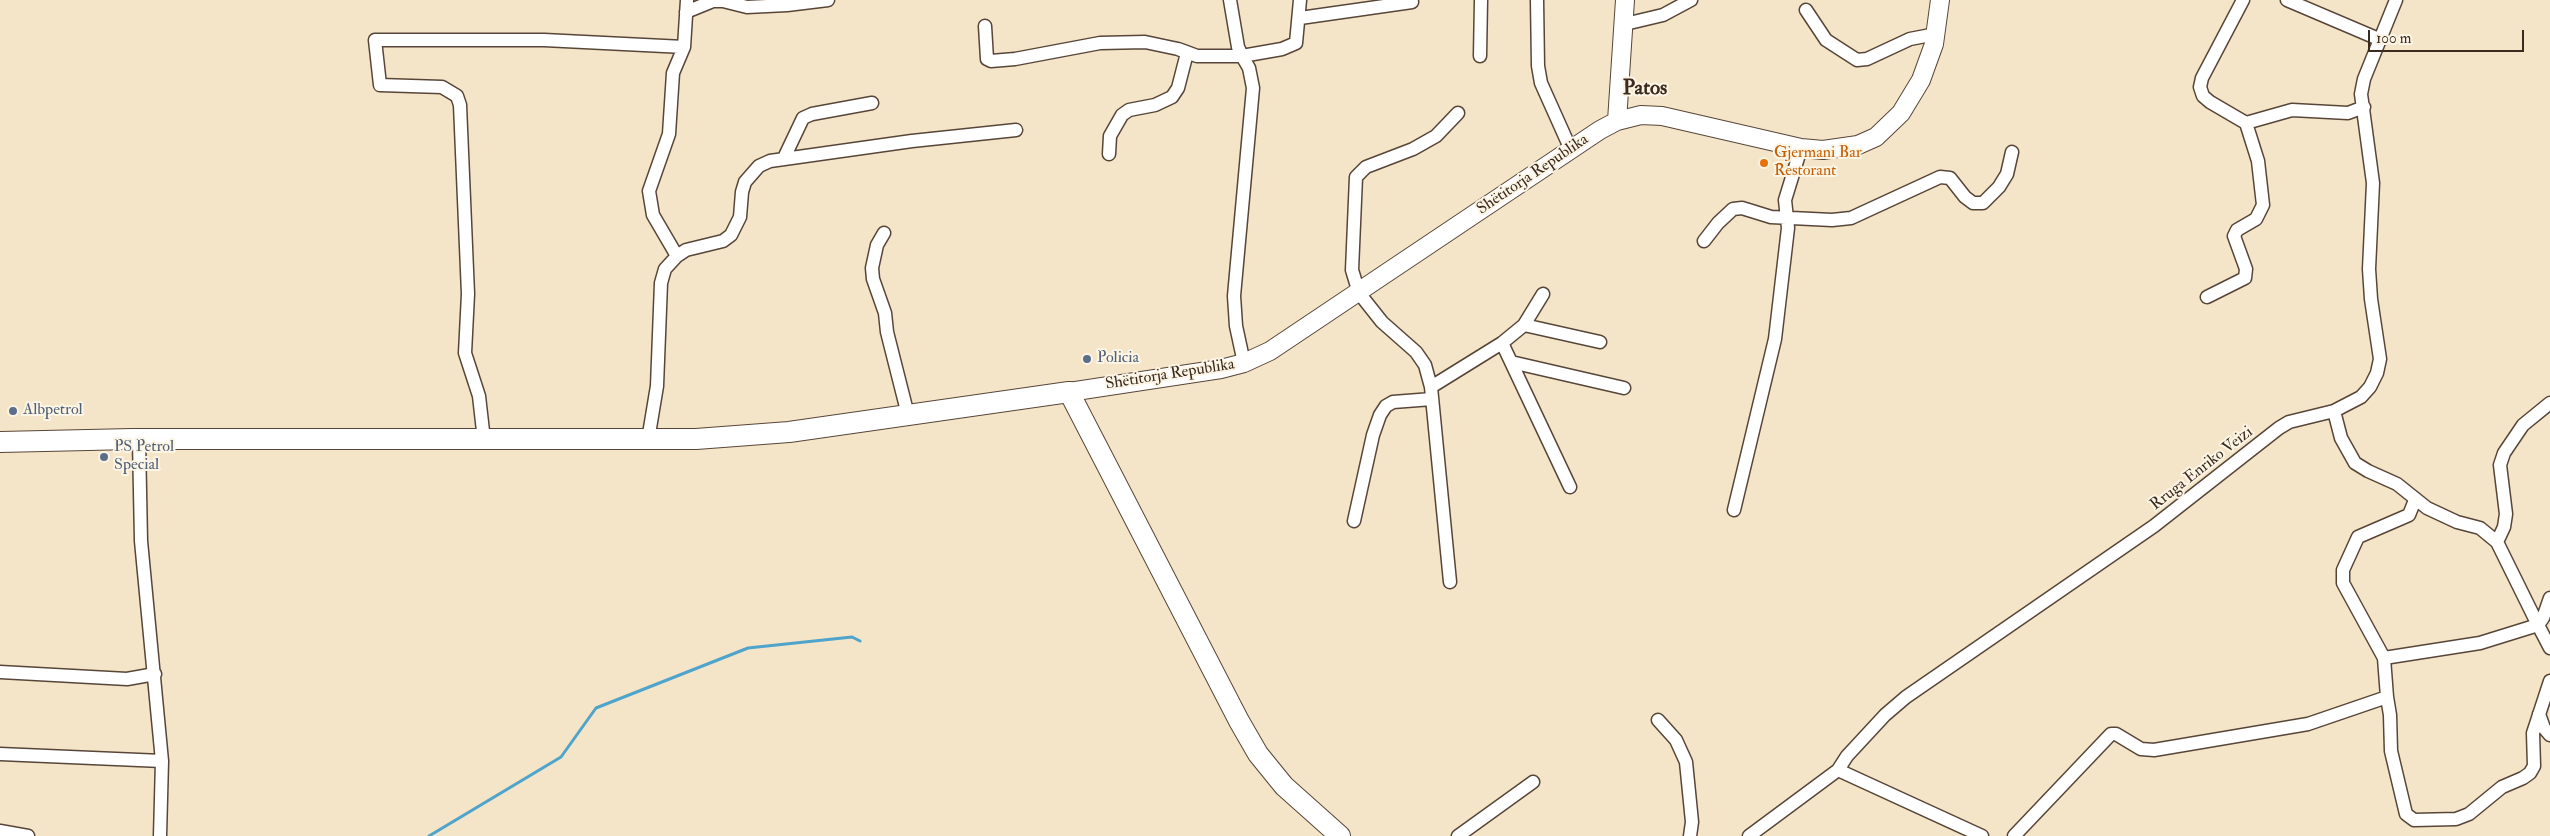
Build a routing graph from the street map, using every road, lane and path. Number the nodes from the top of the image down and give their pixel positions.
1 (828, 0) edge
2 (1230, 0) edge
3 (1300, 0) edge
4 (1481, 0) edge
5 (1537, 0) edge
6 (1625, 0) edge
7 (1692, 0) edge
8 (1940, 0) edge
9 (2243, 0) edge
10 (2288, 0) edge
11 (2396, 0) edge
12 (1412, 2) dead end
13 (756, 3) edge
14 (686, 6) edge
15 (1806, 10) dead end
16 (1300, 18) junction
17 (1625, 24) junction
18 (985, 26) dead end
19 (1936, 34) junction
20 (2380, 40) junction
21 (684, 48) junction
22 (1187, 53) junction
23 (1242, 56) junction
24 (1480, 56) dead end
25 (872, 104) dead end
26 (2364, 107) junction
27 (1458, 113) dead end
28 (1617, 121) junction
29 (2246, 124) junction
30 (1016, 130) dead end
31 (1801, 148) junction
32 (1571, 150) junction
33 (2012, 152) dead end
34 (1109, 154) dead end
35 (784, 158) junction
36 (1787, 218) junction
37 (884, 233) dead end
38 (1704, 242) dead end
39 (677, 256) junction
40 (1359, 293) junction
41 (1543, 294) dead end
42 (2207, 297) dead end
43 (1524, 325) junction
44 (1600, 342) dead end
45 (1502, 343) junction
46 (1512, 362) junction
47 (1244, 363) junction
48 (1624, 388) dead end
49 (1069, 392) junction
50 (1432, 393) junction
51 (2550, 403) edge
52 (2334, 412) junction
53 (908, 416) junction
54 (484, 440) junction
55 (648, 440) junction
56 (139, 441) junction
57 (0, 442) edge
58 (1570, 487) dead end
59 (2415, 500) junction
60 (1734, 510) dead end
61 (1354, 521) dead end
62 (2497, 542) junction
63 (1450, 582) dead end
64 (2550, 598) edge
65 (2538, 625) junction
66 (2550, 648) edge
67 (2384, 658) junction
68 (0, 672) edge
69 (155, 674) junction
70 (2550, 681) edge
71 (2387, 697) junction
72 (2539, 714) junction
73 (1658, 720) dead end
74 (2550, 735) edge
75 (0, 754) edge
76 (162, 761) junction
77 (1838, 770) junction
78 (1533, 782) dead end
79 (0, 832) edge
80 (28, 836) edge
81 (160, 836) edge
82 (1340, 836) edge
83 (1458, 836) edge
84 (1690, 836) edge
85 (1749, 836) edge
86 (1982, 836) edge
87 (2014, 836) edge

1 - 13 street
2 - 23 street
3 - 16 street
4 - 24 street
5 - 32 street
6 - 17 main road
7 - 17 street
8 - 19 main road, Shëtitorja Republika
9 - 29 street
10 - 20 street
11 - 20 street, Rruga Enriko Veizi
12 - 16 street
13 - 14 street
14 - 21 street
15 - 19 street
16 - 23 street
17 - 28 main road
18 - 22 street
19 - 31 main road, Shëtitorja Republika
20 - 26 street, Rruga Enriko Veizi
21 - 39 street
21 - 54 street
22 - 23 street
22 - 34 street
23 - 47 street
25 - 35 street
26 - 29 street
26 - 52 street, Rruga Enriko Veizi
27 - 40 street
28 - 31 main road, Shëtitorja Republika
28 - 32 main road, Shëtitorja Republika
29 - 42 street
30 - 35 street
31 - 36 street
32 - 40 main road, Shëtitorja Republika
33 - 36 street
35 - 39 street
36 - 38 street
36 - 60 street
37 - 53 street
39 - 55 street
40 - 47 main road, Shëtitorja Republika
40 - 50 street
41 - 43 street
43 - 44 street
43 - 45 street
45 - 46 street
45 - 50 street
46 - 48 street
46 - 58 street
47 - 49 main road, Shëtitorja Republika
49 - 53 main road
49 - 82 main road
50 - 61 street
50 - 63 street
51 - 62 street
52 - 59 street
52 - 77 street, Rruga Enriko Veizi
53 - 55 main road
54 - 55 main road
54 - 56 main road
56 - 57 main road
56 - 69 street
59 - 62 street
59 - 67 street
62 - 65 street
64 - 65 street
65 - 66 street
65 - 67 street
67 - 71 street
68 - 69 street
69 - 76 street
70 - 72 street
71 - 72 street
71 - 87 street
72 - 74 street
73 - 84 street
75 - 76 street
76 - 81 street
77 - 85 street, Rruga Enriko Veizi
77 - 86 street
78 - 83 street
79 - 80 street

